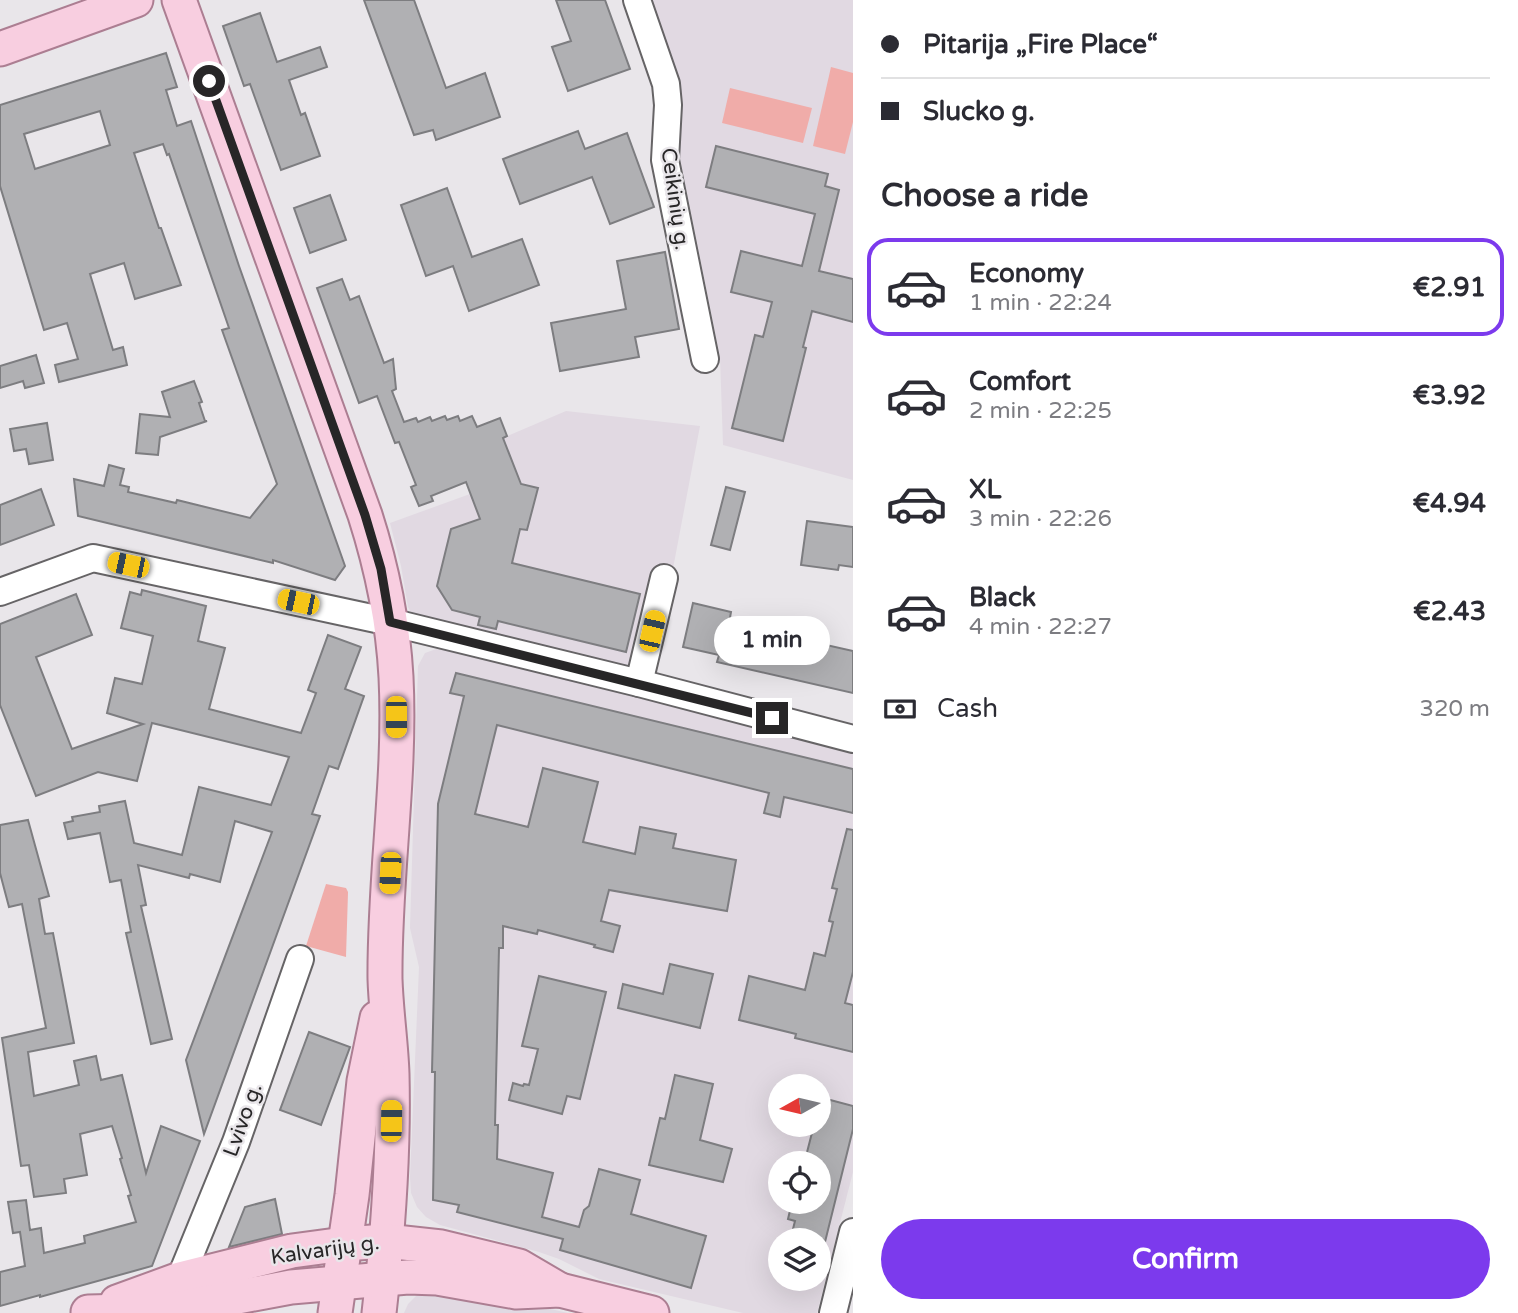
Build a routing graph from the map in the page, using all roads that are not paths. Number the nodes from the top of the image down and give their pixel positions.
1 (136, 0) edge
2 (179, 0) edge
3 (637, 0) edge
4 (0, 49) edge
5 (705, 359) dead end
6 (664, 578) dead end
7 (0, 592) edge
8 (390, 622) junction
9 (639, 683) junction
10 (853, 739) edge
11 (300, 959) dead end
12 (386, 981) junction
13 (853, 1232) edge
14 (386, 1241) junction
15 (344, 1244) junction
16 (383, 1278) junction
17 (180, 1279) junction
18 (560, 1290) junction
19 (336, 1297) edge
20 (167, 1311) edge
21 (86, 1313) edge
22 (379, 1313) edge
23 (652, 1313) edge
24 (833, 1313) edge

1 - 4 main road
2 - 8 main road
3 - 5 street, Ceikinių g.
6 - 9 street
7 - 8 street
8 - 9 street
8 - 12 main road
9 - 10 street
11 - 17 street, Lvivo g.
12 - 14 main road
12 - 15 main road
13 - 24 street
14 - 15 main road, Kalvarijų g.
14 - 16 main road
14 - 18 main road, Kalvarijų g.
15 - 17 main road, Kalvarijų g.
15 - 19 main road
16 - 18 main road, Kalvarijų g.
16 - 19 main road, Kalvarijų g.
16 - 22 main road
17 - 21 main road, Kalvarijų g.
18 - 23 main road, Kalvarijų g.
19 - 20 main road, Kalvarijų g.
20 - 21 main road, Kalvarijų g.

